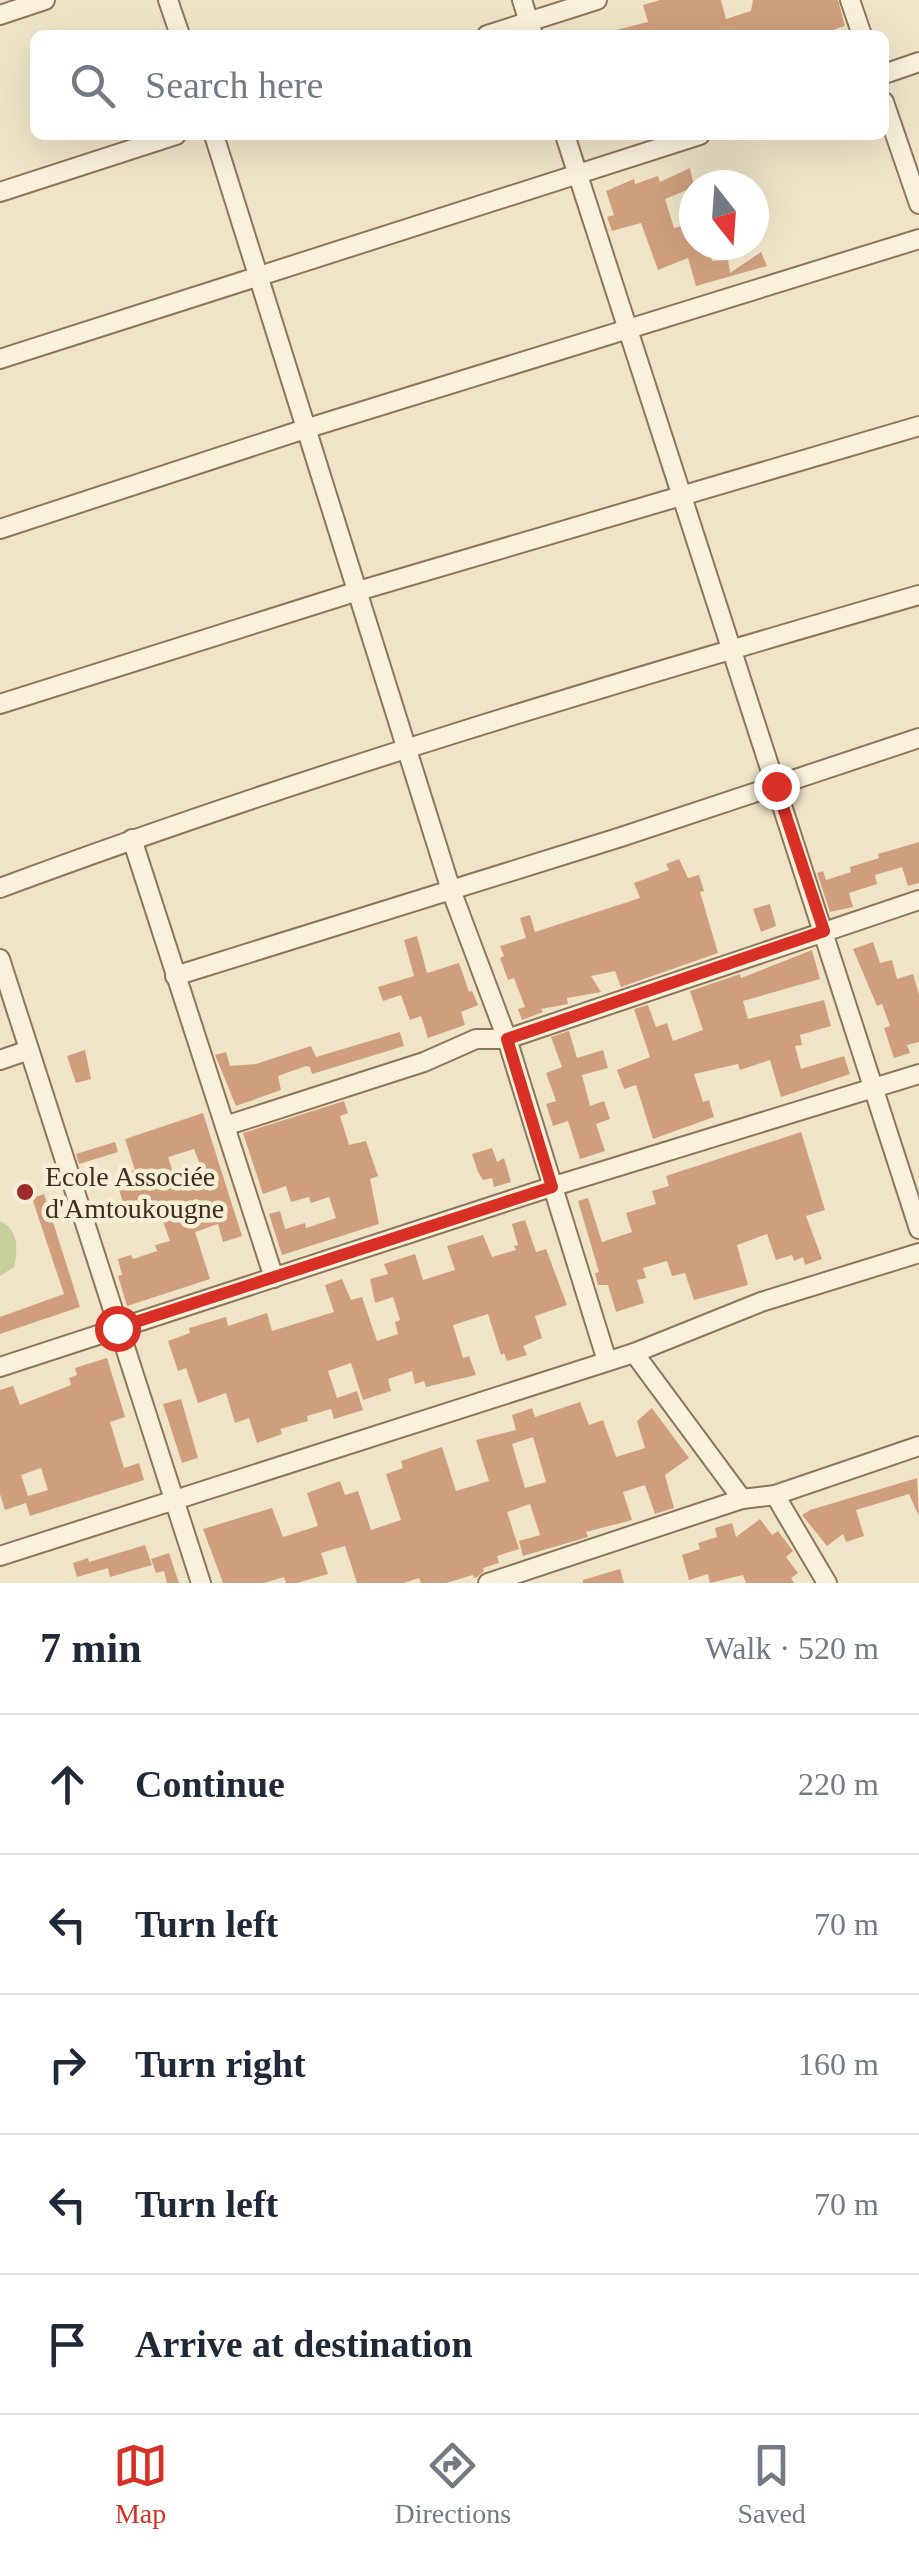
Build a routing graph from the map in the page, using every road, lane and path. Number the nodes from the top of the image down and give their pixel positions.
1 (45, 0) edge
2 (168, 0) edge
3 (522, 0) edge
4 (597, 0) edge
5 (850, 0) edge
6 (0, 15) edge
7 (531, 28) edge
8 (178, 30) edge
9 (860, 30) edge
10 (919, 62) edge
11 (889, 72) edge
12 (889, 117) edge
13 (161, 140) edge
14 (216, 140) edge
15 (567, 140) edge
16 (685, 140) edge
17 (578, 175) junction
18 (0, 192) edge
19 (919, 204) edge
20 (919, 239) edge
21 (258, 277) junction
22 (628, 330) junction
23 (0, 360) edge
24 (919, 426) edge
25 (305, 429) junction
26 (682, 496) junction
27 (0, 529) edge
28 (358, 591) junction
29 (919, 594) edge
30 (732, 649) junction
31 (0, 704) edge
32 (919, 738) edge
33 (407, 750) junction
34 (776, 786) junction
35 (132, 839) junction
36 (0, 888) edge
37 (451, 890) junction
38 (919, 900) edge
39 (824, 931) junction
40 (0, 959) edge
41 (175, 976) junction
42 (507, 1039) junction
43 (29, 1050) junction
44 (0, 1060) edge
45 (919, 1074) edge
46 (874, 1089) junction
47 (225, 1126) junction
48 (552, 1187) junction
49 (919, 1229) edge
50 (919, 1253) edge
51 (274, 1278) junction
52 (117, 1328) junction
53 (634, 1354) junction
54 (607, 1361) junction
55 (0, 1367) edge
56 (919, 1446) edge
57 (774, 1494) junction
58 (174, 1499) junction
59 (742, 1499) junction
60 (0, 1556) edge
61 (200, 1583) edge
62 (488, 1583) edge
63 (827, 1583) edge

1 - 6 street
2 - 8 street
3 - 7 street
4 - 7 street
5 - 9 street
10 - 11 street
12 - 19 street
13 - 18 street
14 - 21 street
15 - 17 street
16 - 17 street
17 - 21 street
17 - 22 street
20 - 22 street
21 - 23 street
21 - 25 street
22 - 25 street
22 - 26 street
24 - 26 street
25 - 27 street
25 - 28 street
26 - 28 street
26 - 30 street
28 - 31 street
28 - 33 street
29 - 30 street
30 - 33 street
30 - 34 street
32 - 34 street
33 - 35 street
33 - 37 street
34 - 37 street
34 - 39 street
35 - 36 street
35 - 41 street
37 - 41 street
37 - 42 street
38 - 39 street
39 - 42 street
39 - 46 street
40 - 43 street
41 - 47 street
42 - 47 street
42 - 48 street
43 - 44 street
43 - 52 street
45 - 46 street
46 - 48 street
46 - 49 street
47 - 51 street
48 - 51 street
48 - 54 street
50 - 53 street
51 - 52 street
52 - 55 street
52 - 58 street
53 - 54 street
53 - 59 street
54 - 58 street
56 - 57 street
57 - 59 street
57 - 63 street
58 - 60 street
58 - 61 street
59 - 62 street

